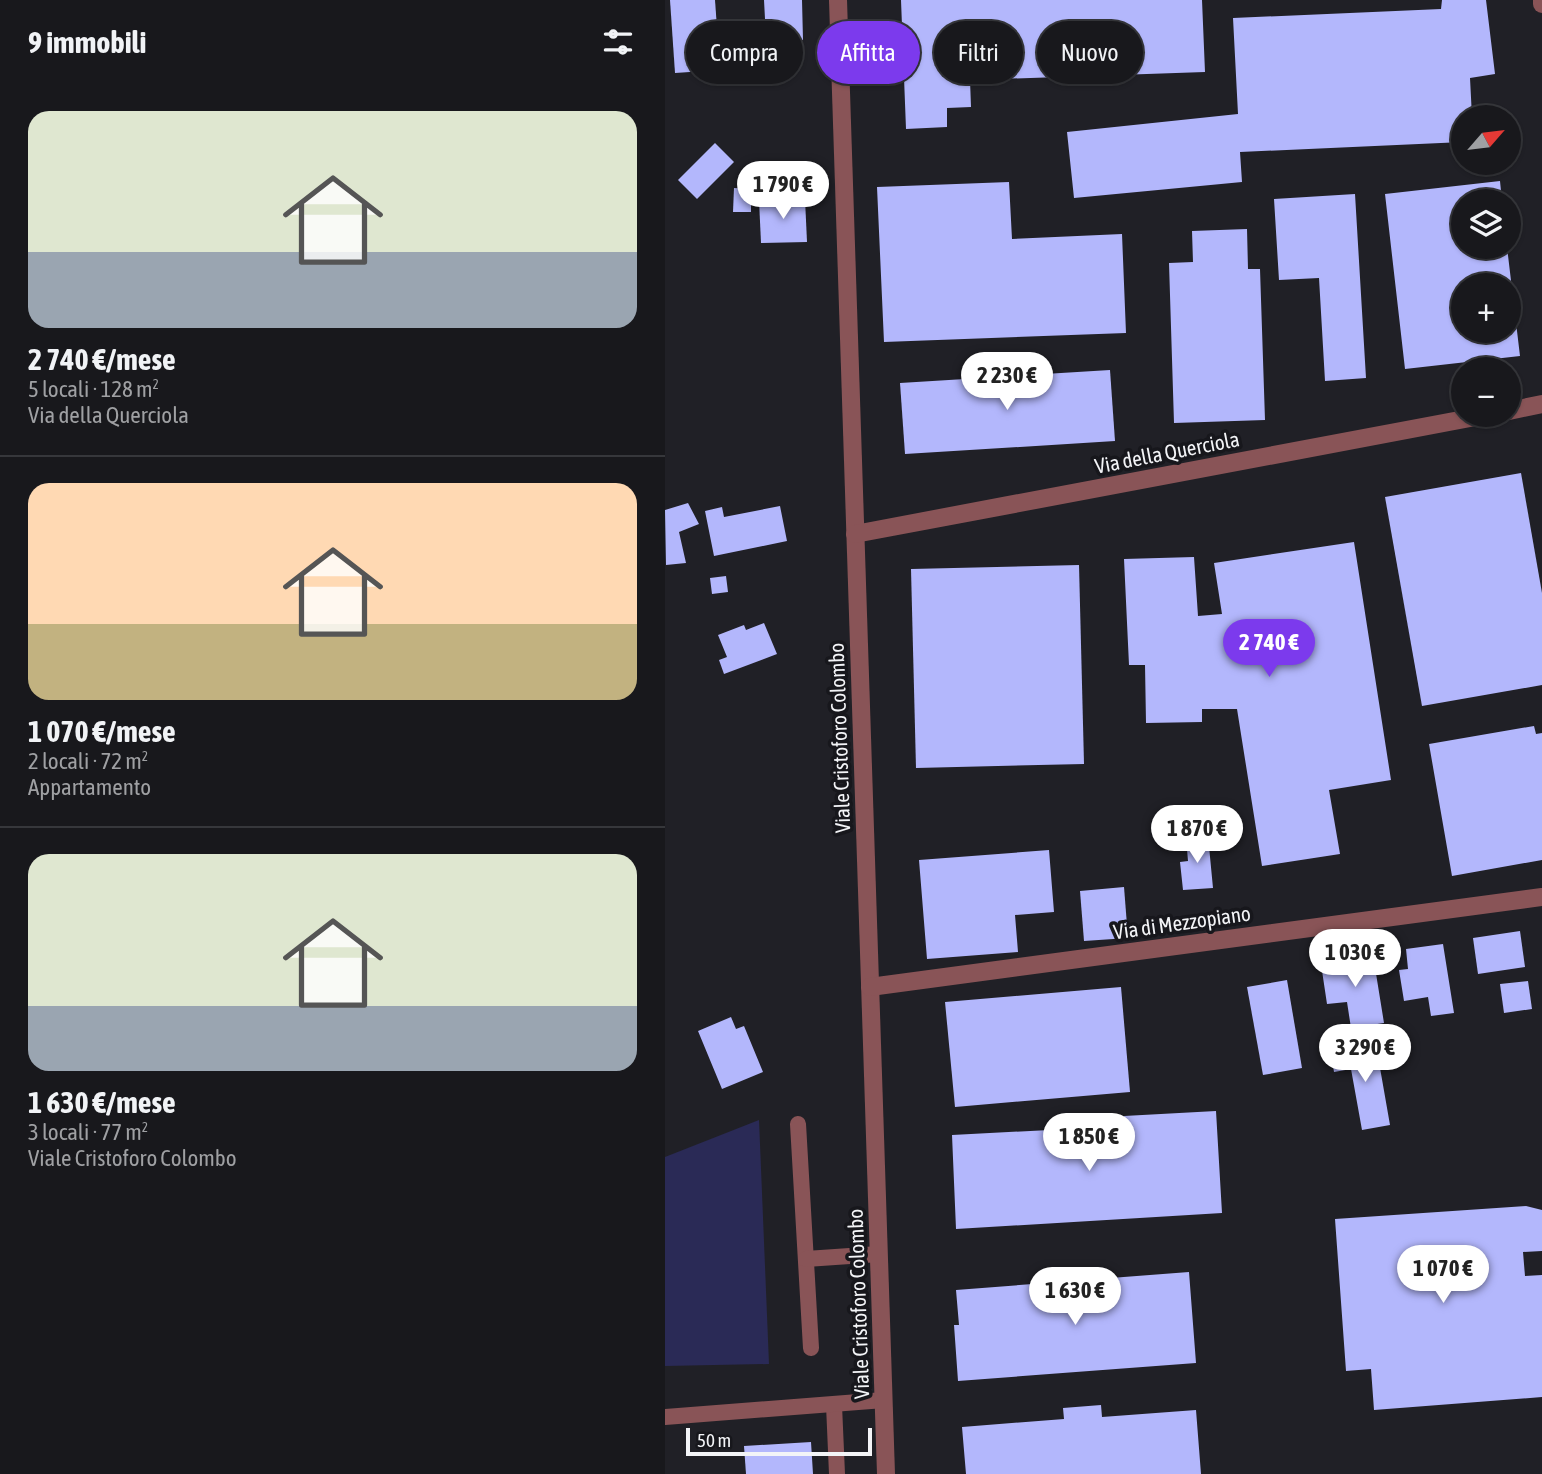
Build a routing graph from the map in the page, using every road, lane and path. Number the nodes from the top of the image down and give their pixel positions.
1 (838, 0) edge
2 (1542, 404) edge
3 (1521, 408) edge
4 (1451, 422) edge
5 (855, 534) junction
6 (1542, 898) edge
7 (870, 987) junction
8 (798, 1125) dead end
9 (879, 1254) junction
10 (806, 1259) junction
11 (811, 1348) dead end
12 (884, 1400) junction
13 (834, 1405) junction
14 (665, 1417) edge
15 (837, 1474) edge
16 (886, 1474) edge

1 - 5 street, Viale Cristoforo Colombo
2 - 3 street
4 - 5 street, Via della Querciola
5 - 7 street, Viale Cristoforo Colombo
6 - 7 street, Via di Mezzopiano
7 - 9 street, Viale Cristoforo Colombo
8 - 10 lane
9 - 10 lane
9 - 12 street, Viale Cristoforo Colombo
10 - 11 lane
12 - 13 lane
12 - 16 street, Viale Cristoforo Colombo
13 - 14 lane
13 - 15 lane

